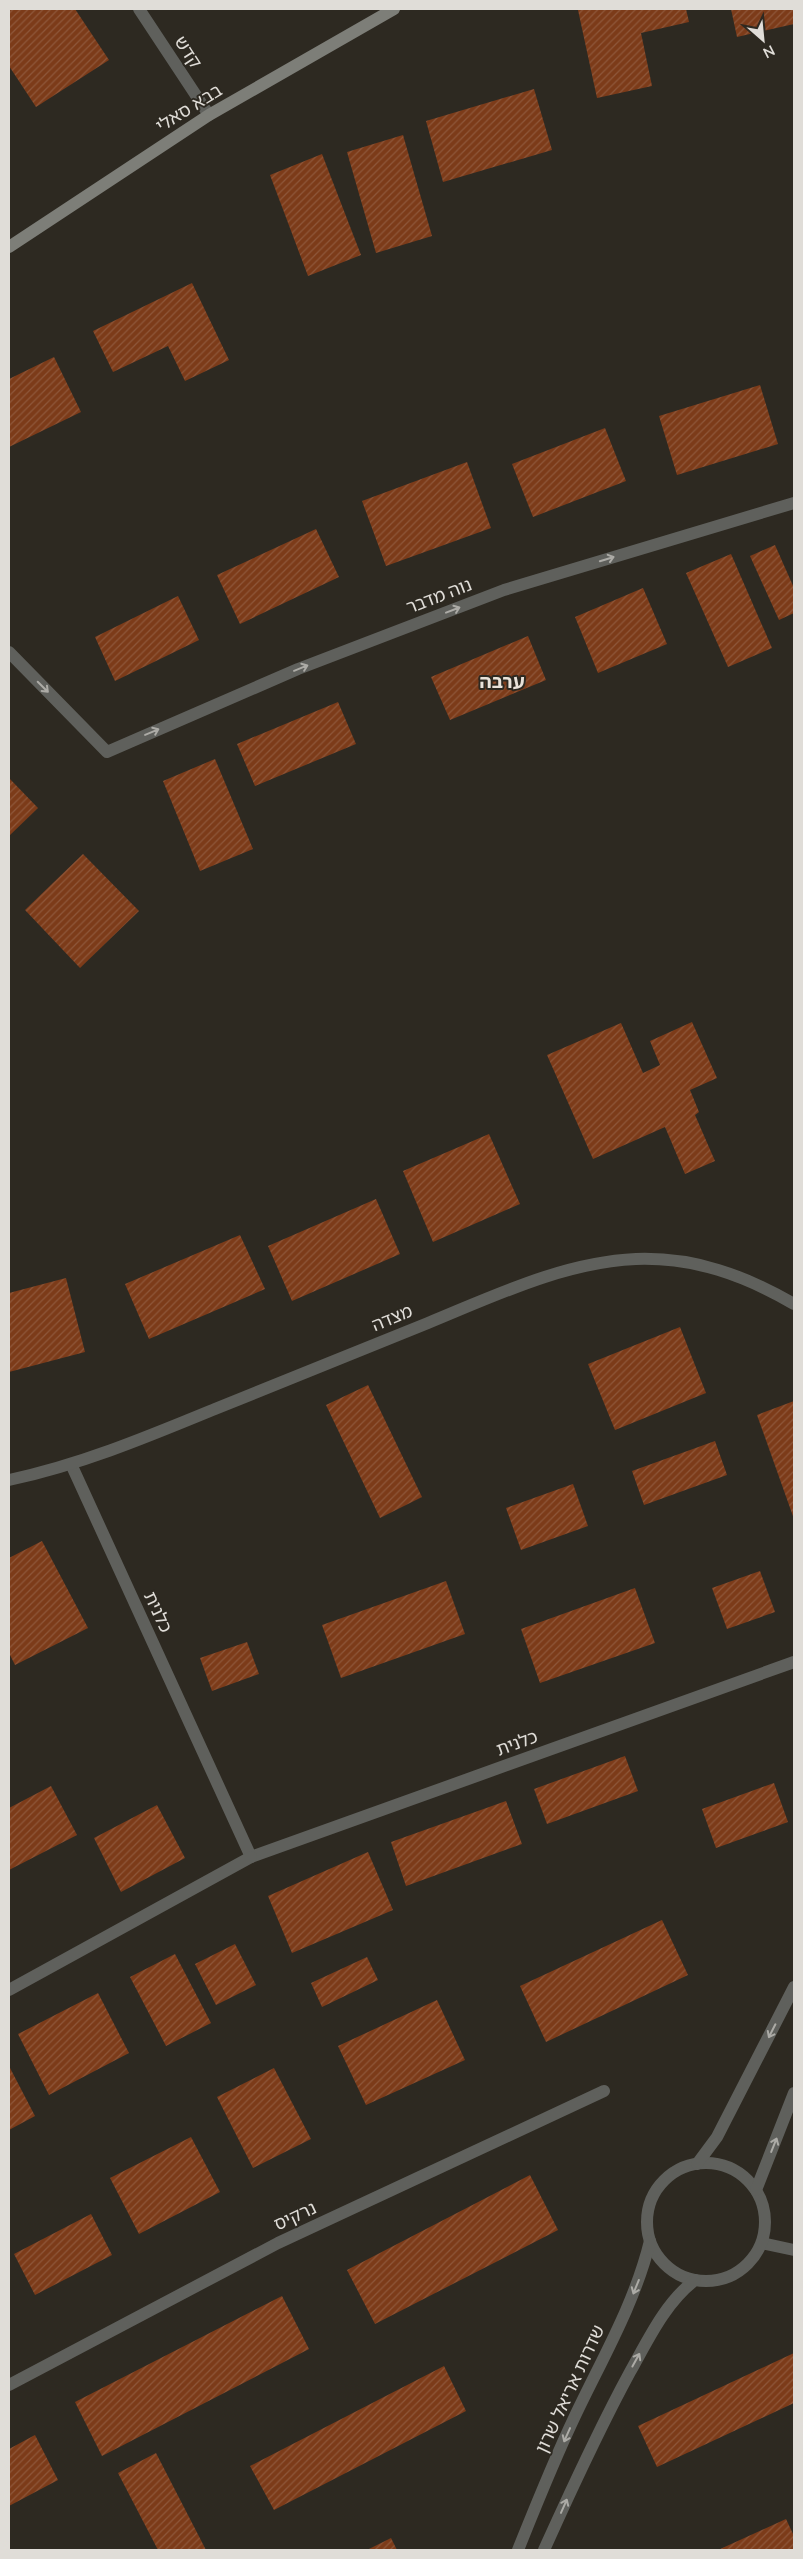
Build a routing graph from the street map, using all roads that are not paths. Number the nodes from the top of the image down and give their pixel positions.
1 (139, 9) edge
2 (394, 9) edge
3 (208, 115) junction
4 (9, 247) edge
5 (794, 503) edge
6 (9, 652) edge
7 (794, 1304) edge
8 (71, 1464) junction
9 (9, 1480) edge
10 (794, 1662) edge
11 (251, 1857) junction
12 (794, 1987) edge
13 (9, 1990) edge
14 (604, 2091) dead end
15 (794, 2093) edge
16 (697, 2164) junction
17 (756, 2190) junction
18 (650, 2241) junction
19 (762, 2242) junction
20 (794, 2250) edge
21 (695, 2280) junction
22 (9, 2385) edge
23 (518, 2550) edge
24 (544, 2550) edge

1 - 3 street, קדש
2 - 3 main road, בבא סאלי
3 - 4 main road, בבא סאלי
6 -> 5 street, נוה מדבר
7 - 8 street, מצדה
8 - 9 street, מצדה
8 - 11 street, כלנית
10 - 11 street, כלנית
11 - 13 street, כלנית
12 -> 16 street
14 - 22 street, נרקיס
17 -> 15 street
16 - 17 street
16 - 18 street
17 - 19 street
18 - 21 street
18 -> 23 street, שדרות אריאל שרון
19 - 20 street
19 - 21 street
24 -> 21 street

